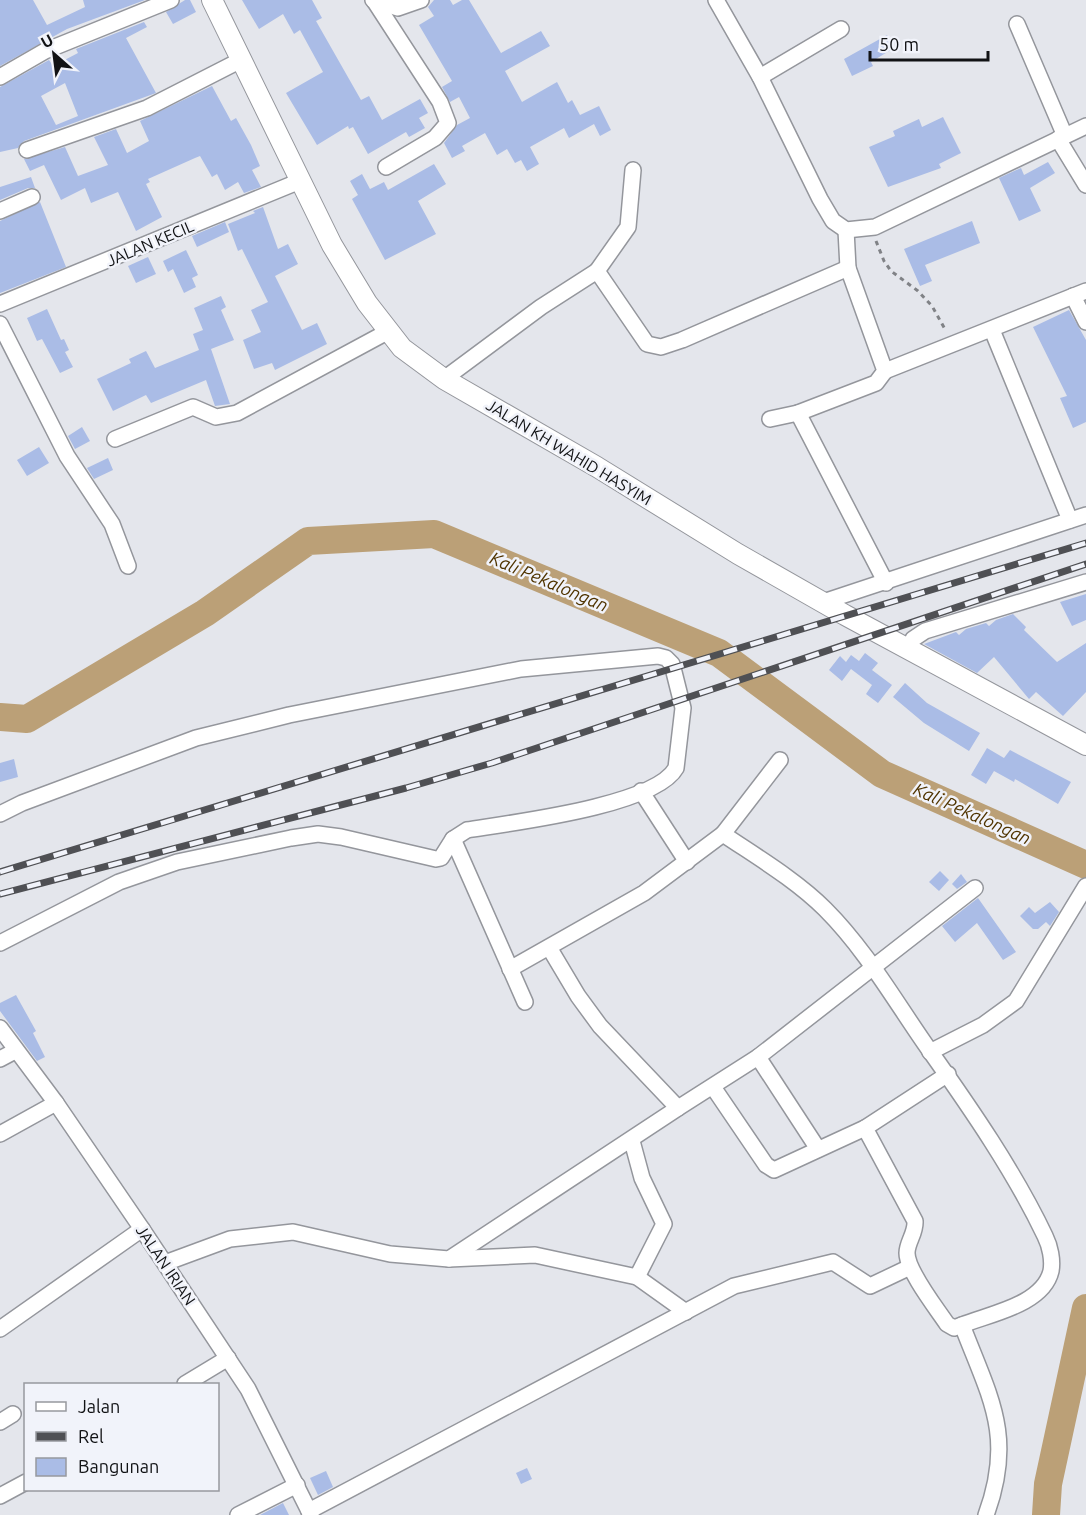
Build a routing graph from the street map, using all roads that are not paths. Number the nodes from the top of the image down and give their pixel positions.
1 (171, 0) edge
2 (212, 0) edge
3 (421, 0) edge
4 (716, 0) edge
5 (374, 1) edge
6 (1017, 24) dead end
7 (841, 29) dead end
8 (240, 61) junction
9 (0, 77) edge
10 (760, 77) junction
11 (1086, 126) edge
12 (1062, 138) junction
13 (27, 150) dead end
14 (386, 167) dead end
15 (633, 170) dead end
16 (300, 181) junction
17 (1086, 185) edge
18 (32, 197) dead end
19 (0, 211) edge
20 (846, 231) junction
21 (848, 268) junction
22 (597, 271) junction
23 (1080, 293) edge
24 (0, 304) edge
25 (1086, 322) edge
26 (0, 324) edge
27 (992, 330) junction
28 (387, 332) junction
29 (885, 372) junction
30 (444, 379) junction
31 (798, 413) junction
32 (770, 419) dead end
33 (115, 439) dead end
34 (1086, 515) edge
35 (1070, 520) junction
36 (128, 566) dead end
37 (1086, 582) edge
38 (886, 583) junction
39 (823, 602) junction
40 (908, 649) junction
41 (1086, 745) edge
42 (780, 760) dead end
43 (641, 791) junction
44 (0, 814) edge
45 (723, 834) junction
46 (453, 838) junction
47 (687, 862) junction
48 (1086, 886) edge
49 (975, 888) dead end
50 (0, 943) edge
51 (550, 949) junction
52 (875, 968) junction
53 (510, 969) junction
54 (525, 1002) dead end
55 (0, 1029) edge
56 (15, 1051) junction
57 (930, 1052) junction
58 (758, 1057) junction
59 (0, 1059) edge
60 (948, 1074) junction
61 (713, 1087) junction
62 (56, 1103) junction
63 (678, 1108) junction
64 (865, 1128) junction
65 (0, 1134) edge
66 (632, 1141) junction
67 (818, 1149) junction
68 (142, 1229) junction
69 (449, 1259) junction
70 (165, 1263) junction
71 (910, 1267) junction
72 (637, 1277) junction
73 (686, 1311) junction
74 (962, 1326) junction
75 (0, 1329) edge
76 (228, 1358) junction
77 (187, 1383) edge
78 (24, 1483) edge
79 (297, 1485) junction
80 (0, 1496) edge
81 (310, 1513) edge
82 (238, 1515) edge
83 (986, 1515) edge

1 - 9 street
2 - 8 main road, JALAN KH WAHID HASYIM
3 - 5 street
4 - 10 street
5 - 14 street
6 - 12 street
7 - 10 street
8 - 13 street
8 - 16 main road, JALAN KH WAHID HASYIM
10 - 20 street
11 - 12 street
12 - 17 street
12 - 20 street
15 - 22 street
16 - 24 street, JALAN KECIL
16 - 28 main road, JALAN KH WAHID HASYIM
18 - 19 street
20 - 21 street
21 - 22 street
21 - 29 street
22 - 30 street
23 - 25 street
23 - 27 street
26 - 36 street
27 - 29 street
27 - 35 street
28 - 30 main road, JALAN KH WAHID HASYIM
28 - 33 street
29 - 31 street
30 - 39 main road, JALAN KH WAHID HASYIM
31 - 32 street
31 - 38 street
34 - 35 street
35 - 38 street
37 - 40 street
38 - 39 street
39 - 40 main road, JALAN KH WAHID HASYIM
40 - 41 main road, JALAN KH WAHID HASYIM
42 - 45 street
43 - 44 street
43 - 46 street
43 - 47 street
45 - 47 street
45 - 52 street
46 - 50 street
46 - 53 street
47 - 51 street
48 - 57 street
49 - 52 street
51 - 53 street
51 - 63 street
52 - 57 street
52 - 58 street
53 - 54 street
55 - 56 street, JALAN IRIAN
56 - 59 street
56 - 62 street, JALAN IRIAN
57 - 60 street
58 - 61 street
58 - 67 street
60 - 64 street
60 - 74 street
61 - 63 street
61 - 67 street
62 - 65 street
62 - 68 street, JALAN IRIAN
63 - 66 street
64 - 67 street
64 - 71 street
66 - 69 street
66 - 72 street
68 - 70 street, JALAN IRIAN
68 - 75 street
69 - 70 street
69 - 72 street
70 - 76 street, JALAN IRIAN
71 - 73 street
71 - 74 street
72 - 73 street
73 - 81 street
74 - 83 street
76 - 77 street
76 - 79 street, JALAN IRIAN
78 - 80 street
79 - 81 street, JALAN IRIAN
79 - 82 street

